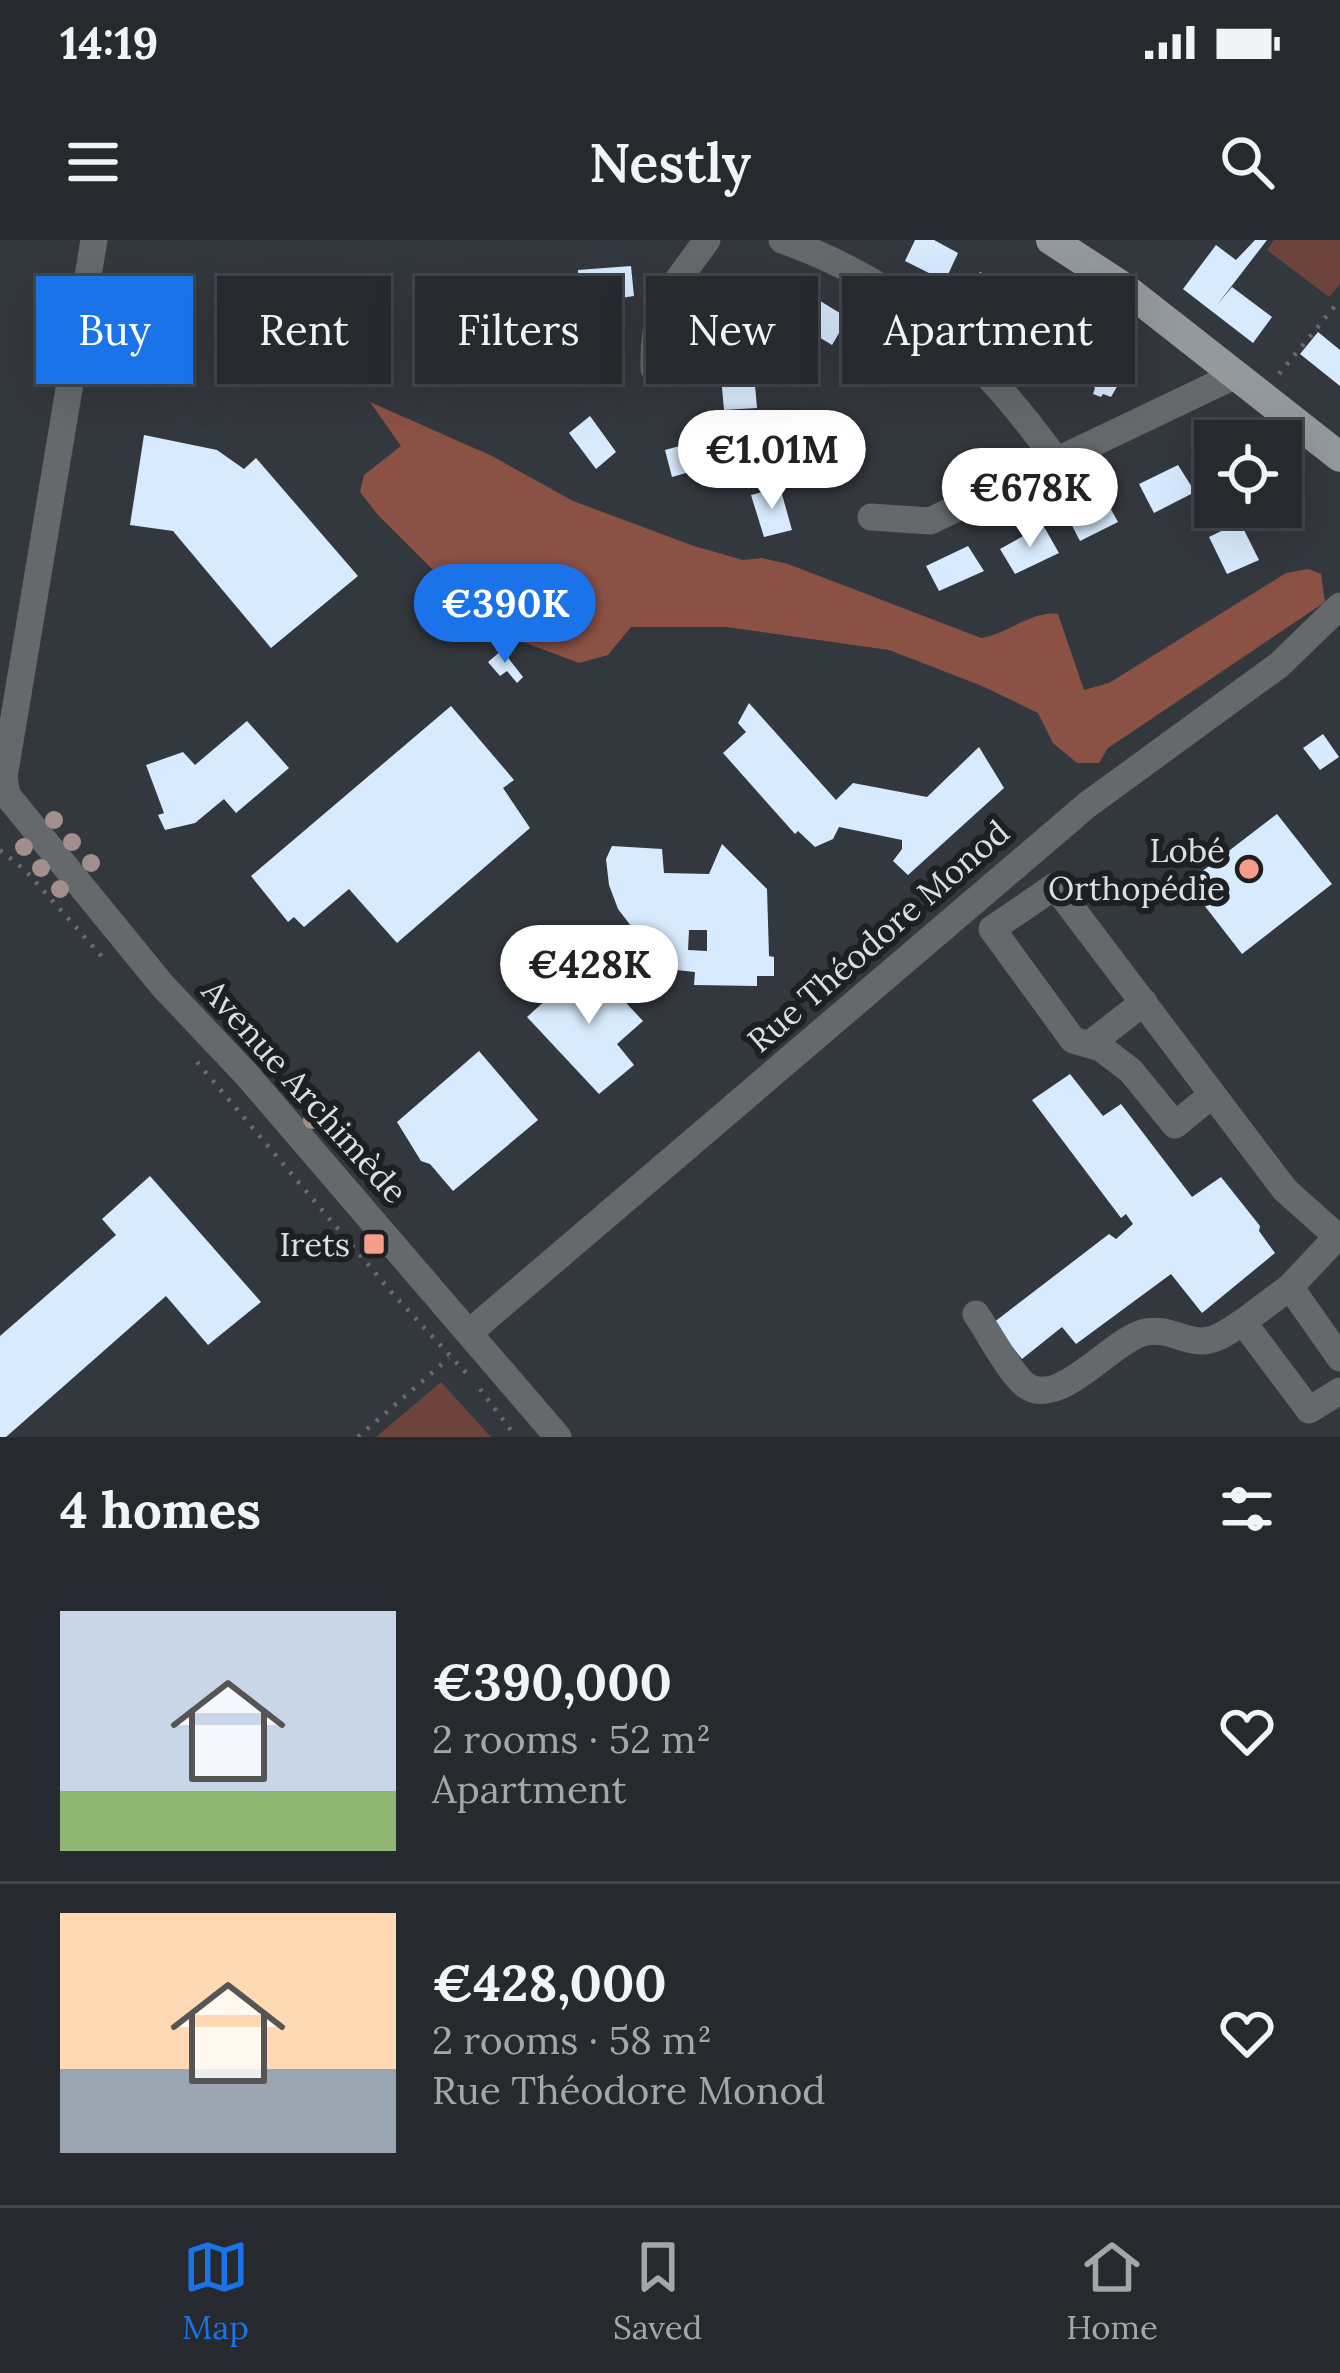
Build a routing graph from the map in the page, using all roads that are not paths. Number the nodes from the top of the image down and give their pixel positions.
1 (94, 240) edge
2 (707, 240) edge
3 (782, 240) edge
4 (1051, 240) edge
5 (682, 276) edge
6 (1236, 375) junction
7 (1340, 457) edge
8 (1056, 460) junction
9 (871, 517) dead end
10 (1340, 606) edge
11 (4, 795) edge
12 (1144, 1003) junction
13 (1090, 1045) junction
14 (1212, 1095) junction
15 (1338, 1239) edge
16 (1290, 1287) junction
17 (976, 1315) dead end
18 (1243, 1322) junction
19 (470, 1332) junction
20 (1340, 1358) edge
21 (1340, 1391) edge
22 (558, 1437) edge

1 - 11 street
2 - 5 street
3 - 8 street
4 - 6 main road
6 - 7 main road
6 - 8 street
8 - 9 street
10 - 19 street, Rue Théodore Monod
11 - 19 street, Avenue Archimède
12 - 13 street
12 - 13 street
12 - 14 street
13 - 14 street
14 - 15 street
15 - 16 street
16 - 18 street
16 - 20 street
17 - 18 street
18 - 21 street
19 - 22 street, Avenue Archimède

